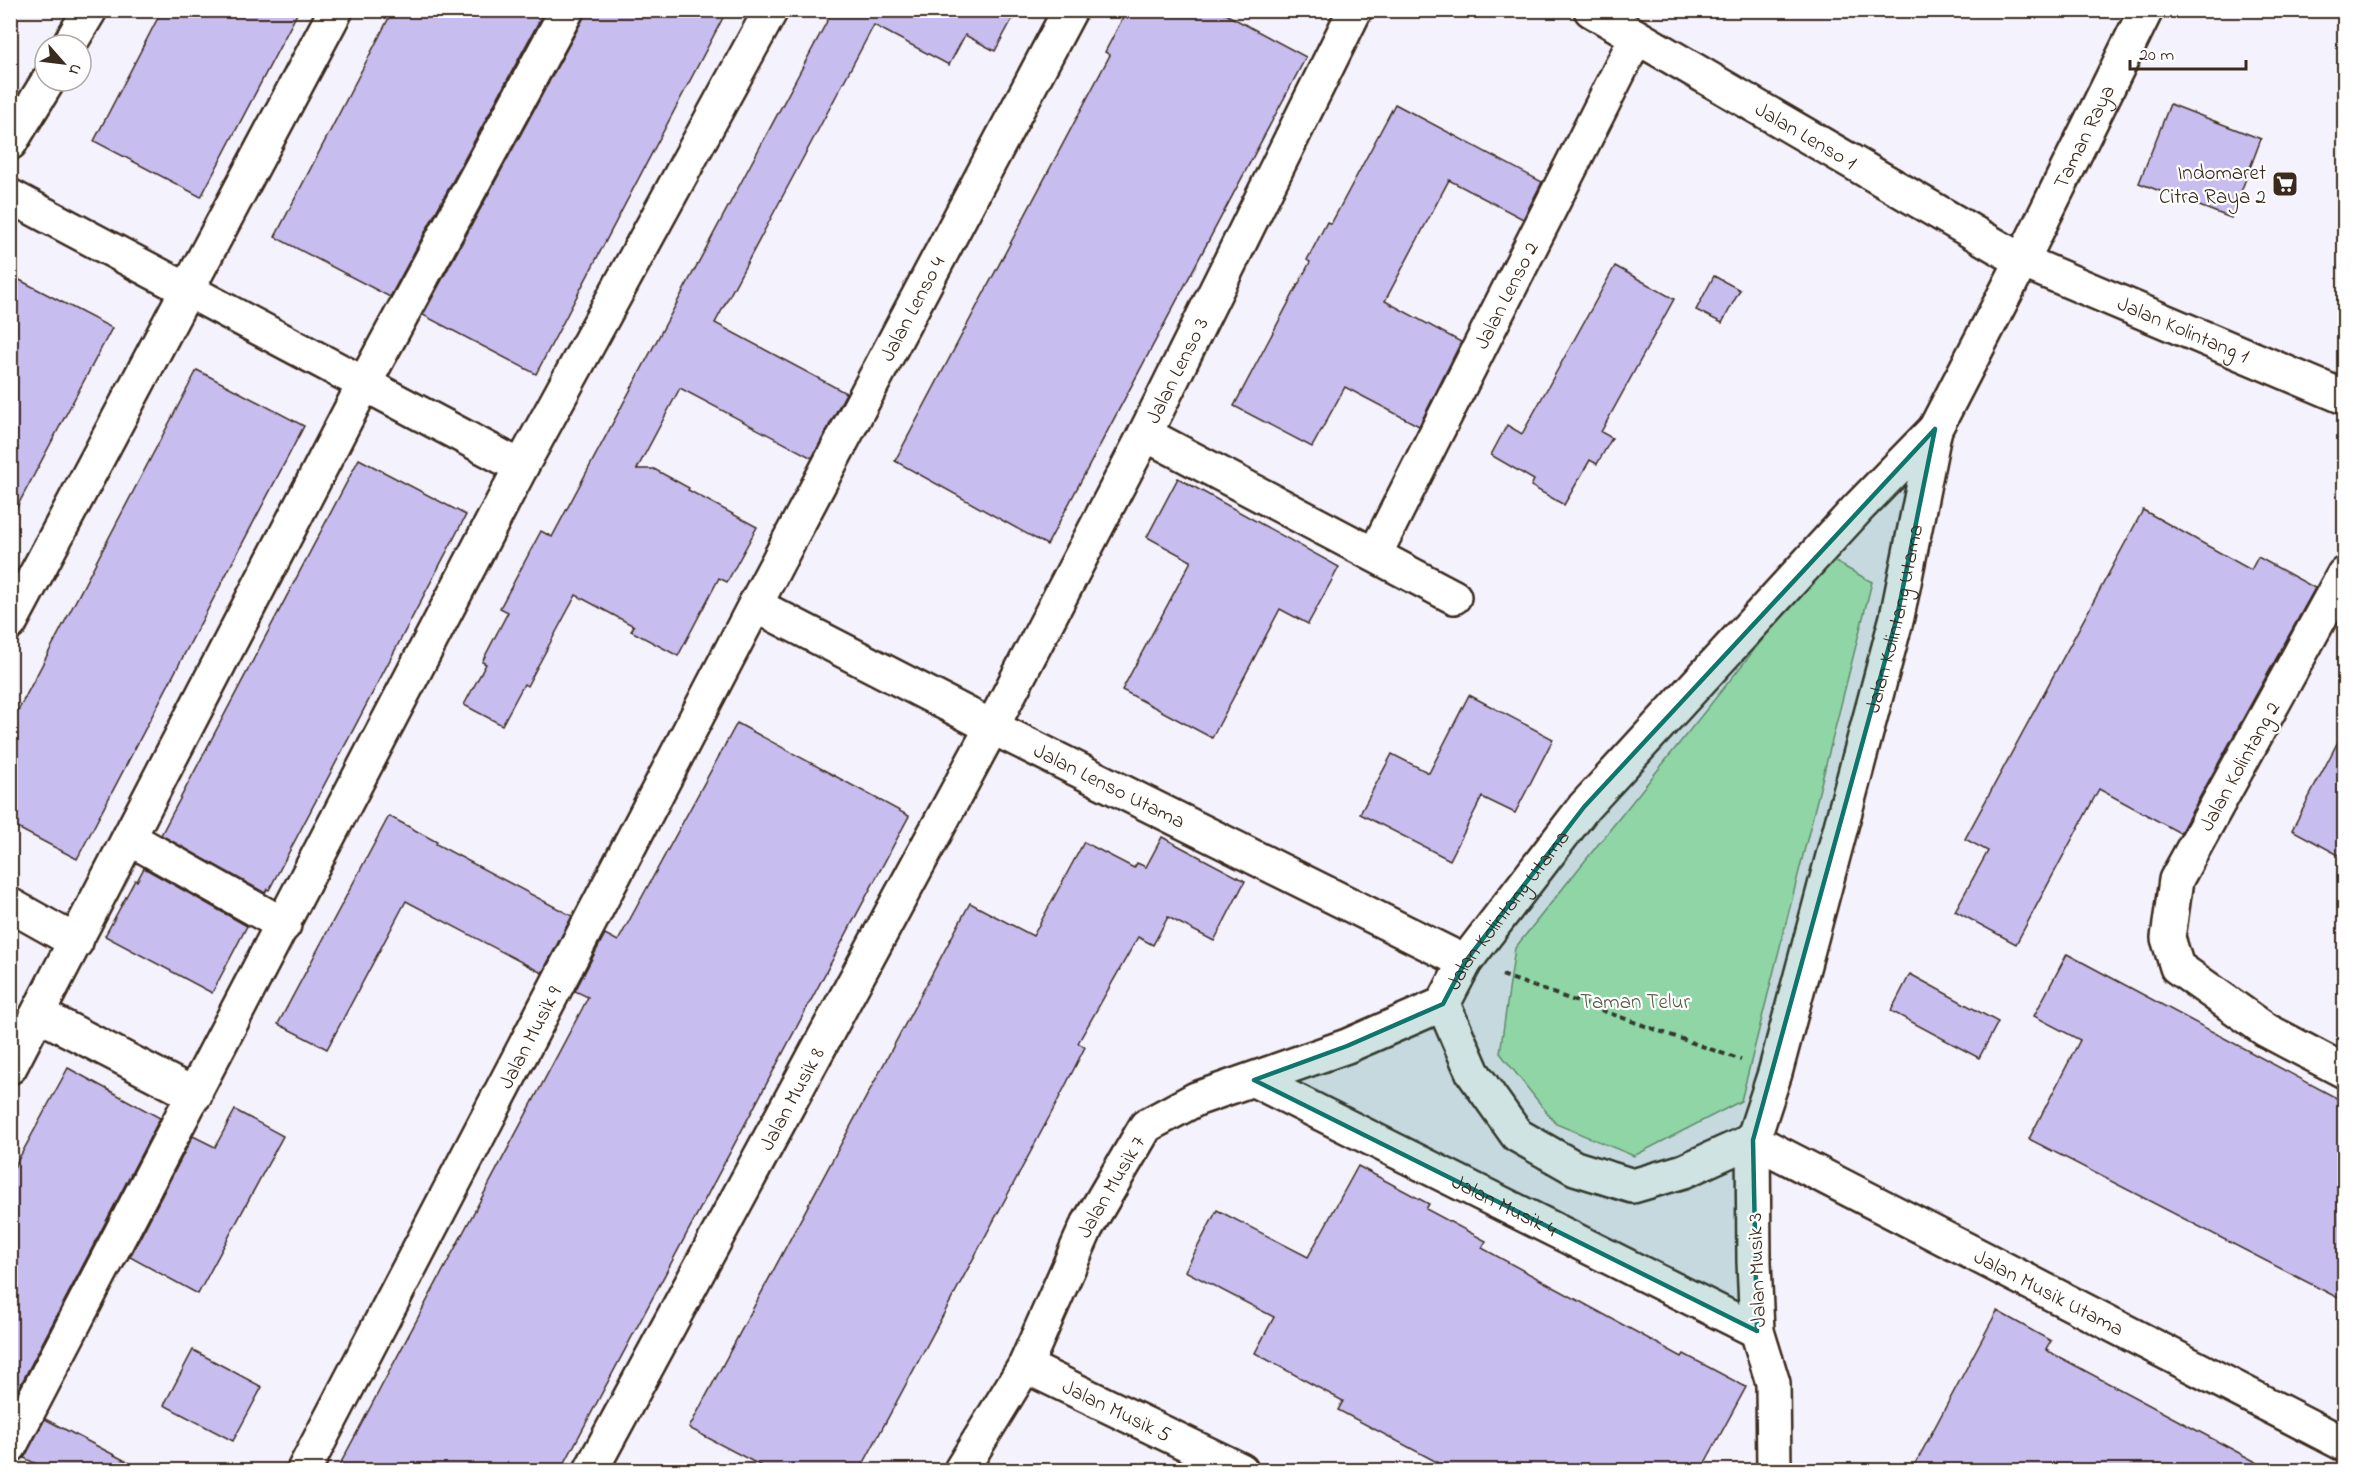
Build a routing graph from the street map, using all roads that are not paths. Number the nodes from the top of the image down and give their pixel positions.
1 (90, 10) edge
2 (336, 10) edge
3 (567, 10) edge
4 (771, 10) edge
5 (1070, 10) edge
6 (1355, 10) edge
7 (1591, 10) edge
8 (2146, 10) edge
9 (76, 33) edge
10 (1636, 38) junction
11 (41, 93) edge
12 (10, 143) edge
13 (10, 196) edge
14 (2022, 261) junction
15 (189, 290) junction
16 (364, 384) junction
17 (2344, 397) edge
18 (1935, 429) junction
19 (1144, 434) junction
20 (522, 467) junction
21 (1375, 554) junction
22 (2344, 574) edge
23 (1454, 597) dead end
24 (755, 605) junction
25 (10, 622) edge
26 (992, 727) junction
27 (129, 838) junction
28 (10, 904) edge
29 (284, 925) junction
30 (76, 942) junction
31 (1465, 962) junction
32 (1443, 1004) junction
33 (38, 1014) junction
34 (10, 1067) edge
35 (2344, 1071) edge
36 (1254, 1080) junction
37 (195, 1095) junction
38 (1754, 1140) junction
39 (1758, 1331) junction
40 (1025, 1366) junction
41 (2344, 1444) edge
42 (10, 1446) edge
43 (304, 1470) edge
44 (591, 1470) edge
45 (961, 1470) edge
46 (1239, 1470) edge
47 (1774, 1470) edge

1 - 9 street
2 - 15 street
3 - 16 street
4 - 20 street
5 - 24 street, Jalan Lenso 4
6 - 19 street, Jalan Lenso 3
7 - 10 street, Jalan Lenso 1
8 - 14 street, Taman Raya
10 - 14 street, Jalan Lenso 1
10 - 21 street, Jalan Lenso 2
11 - 12 street
13 - 15 street
14 - 17 street, Jalan Kolintang 1
14 - 18 street, Jalan Kolintang Utama
15 - 16 street
15 - 25 street
16 - 20 street
16 - 27 street
18 - 31 street, Jalan Kolintang Utama
18 - 38 street, Jalan Kolintang Utama
19 - 21 street
19 - 26 street, Jalan Lenso 3
20 - 29 street
21 - 23 street
22 - 35 street, Jalan Kolintang 2
24 - 26 street, Jalan Lenso Utama
24 - 43 street, Jalan Musik 9
26 - 31 street, Jalan Lenso Utama
26 - 44 street, Jalan Musik 8
27 - 29 street
27 - 30 street
28 - 30 street
29 - 37 street
30 - 33 street
31 - 32 street, Jalan Kolintang Utama
32 - 36 street, Jalan Musik 7
32 - 38 street, Jalan Kolintang Utama
33 - 34 street
33 - 37 street
36 - 39 street, Jalan Musik 4
36 - 40 street, Jalan Musik 7
37 - 42 street
38 - 39 street, Jalan Musik 3
38 - 41 street, Jalan Musik Utama
39 - 47 street, Jalan Musik 3
40 - 45 street, Jalan Musik 7
40 - 46 street, Jalan Musik 5

